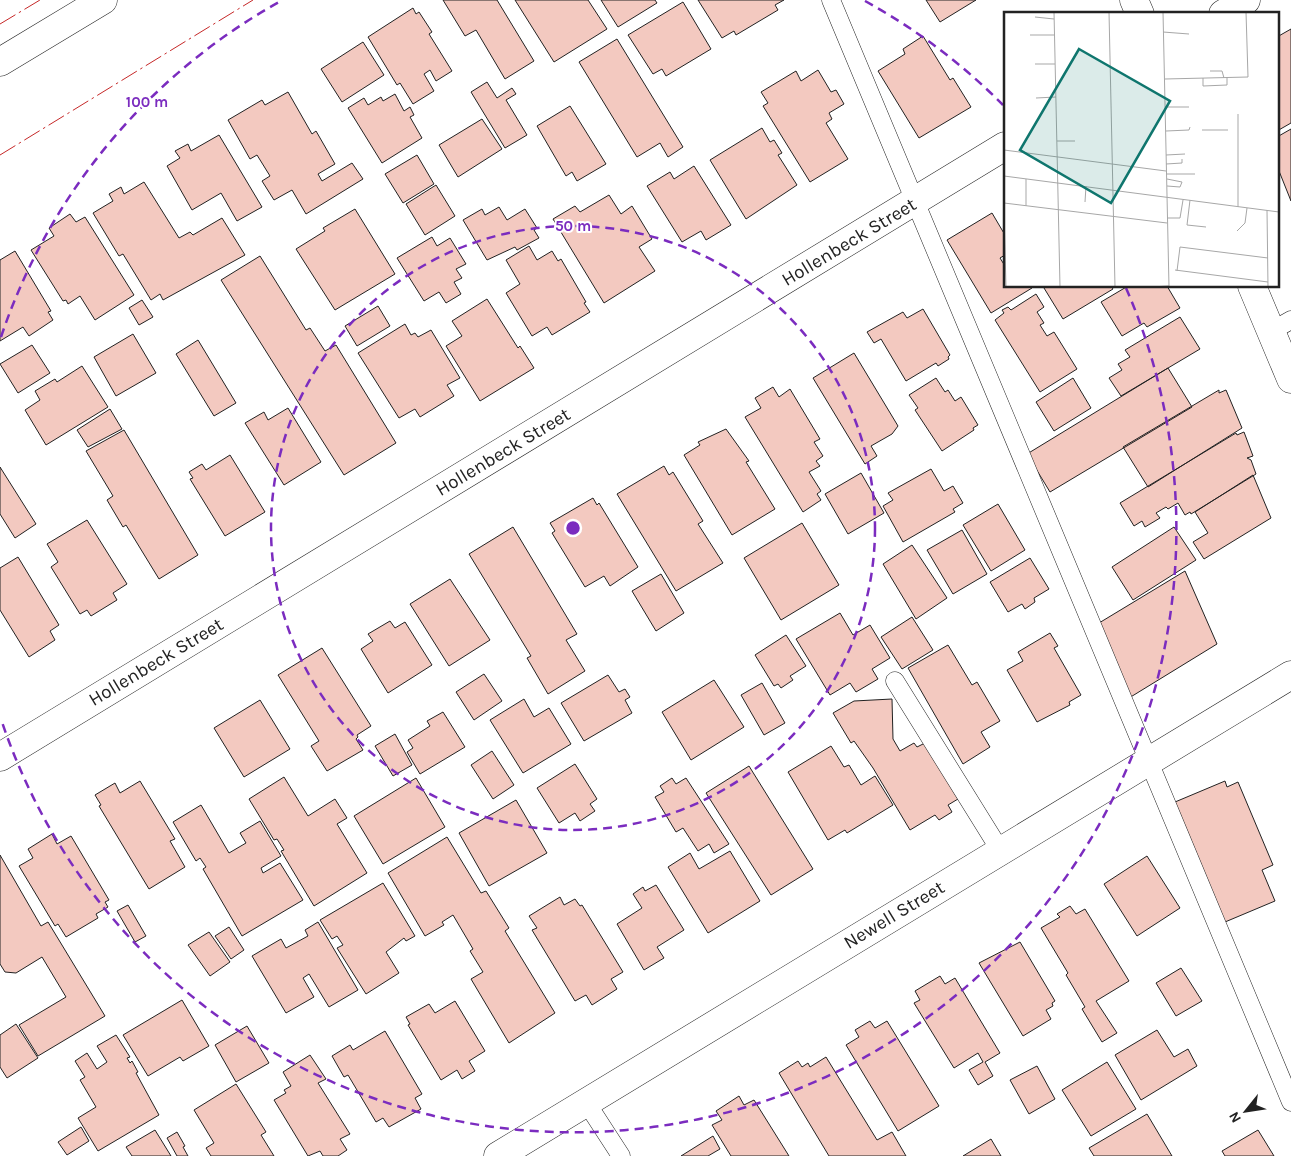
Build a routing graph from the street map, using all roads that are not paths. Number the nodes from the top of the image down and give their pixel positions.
1 (831, 0) edge
2 (1134, 0) edge
3 (1246, 0) edge
4 (87, 4) edge
5 (1139, 12) edge
6 (1226, 12) edge
7 (0, 62) edge
8 (1004, 147) edge
9 (914, 202) junction
10 (1253, 288) edge
11 (1281, 326) edge
12 (1291, 379) edge
13 (1291, 675) edge
14 (895, 681) dead end
15 (0, 757) edge
16 (1147, 761) junction
17 (1000, 850) junction
18 (586, 1102) junction
19 (1291, 1102) edge
20 (498, 1156) edge
21 (621, 1156) edge

1 - 9 lane
2 - 5 street
3 - 6 street
4 - 7 street
8 - 9 street, Hollenbeck Street
9 - 15 street, Hollenbeck Street
9 - 16 lane
10 - 11 street
11 - 12 street
13 - 16 street, Newell Street
14 - 17 lane
16 - 17 street, Newell Street
16 - 19 lane
17 - 18 street, Newell Street
18 - 20 street, Newell Street
18 - 21 lane

